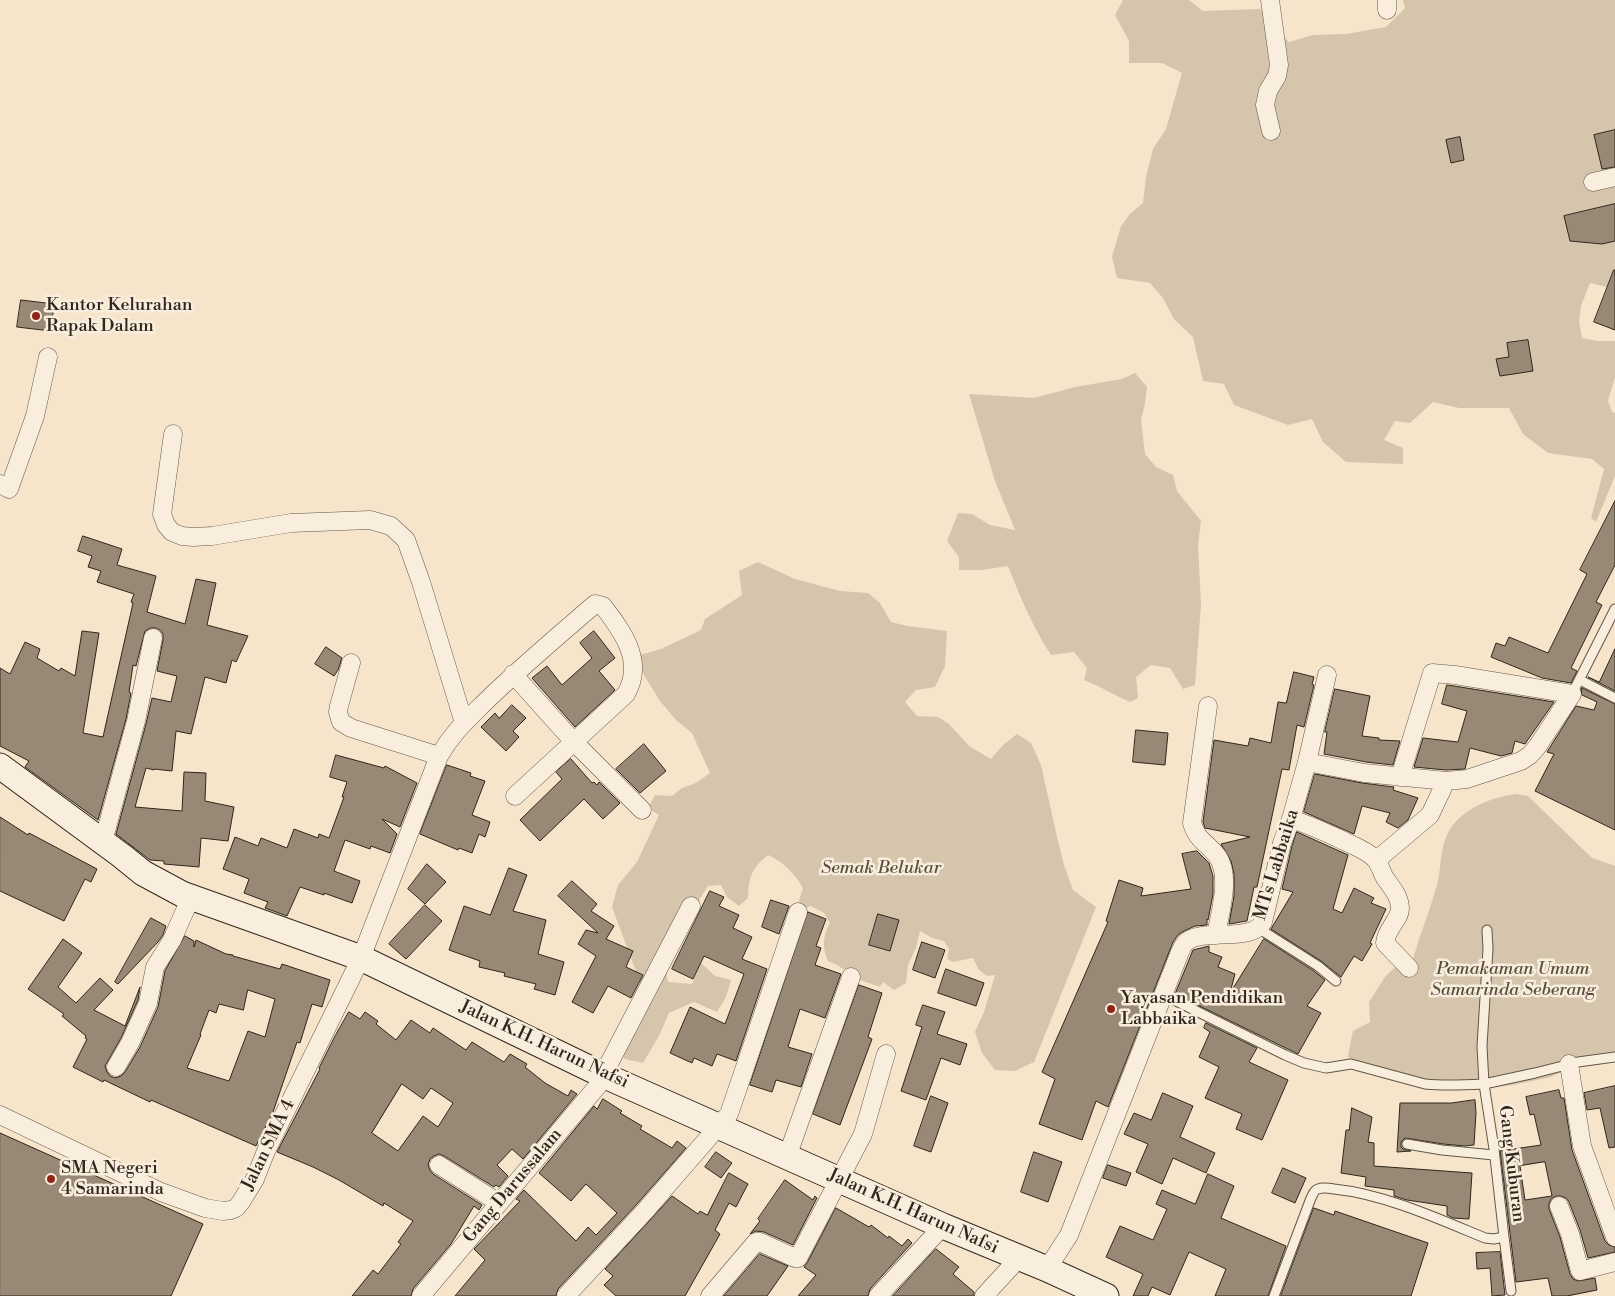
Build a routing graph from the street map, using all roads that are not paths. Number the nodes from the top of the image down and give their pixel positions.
1 (1270, 0) edge
2 (1271, 131) dead end
3 (1615, 176) edge
4 (1593, 182) dead end
5 (48, 356) dead end
6 (173, 434) dead end
7 (0, 484) edge
8 (1615, 610) edge
9 (153, 638) dead end
10 (351, 664) dead end
11 (513, 674) junction
12 (1327, 675) dead end
13 (1576, 687) junction
14 (1615, 698) edge
15 (1208, 706) dead end
16 (464, 723) junction
17 (573, 741) junction
18 (439, 756) junction
19 (1307, 762) junction
20 (0, 766) edge
21 (1400, 777) junction
22 (1446, 781) junction
23 (515, 796) dead end
24 (642, 810) dead end
25 (1291, 819) junction
26 (103, 842) junction
27 (1376, 859) junction
28 (186, 895) junction
29 (691, 906) dead end
30 (798, 912) dead end
31 (1258, 928) junction
32 (1487, 930) dead end
33 (1216, 935) junction
34 (361, 958) junction
35 (1409, 968) dead end
36 (851, 978) dead end
37 (1336, 981) dead end
38 (1164, 995) junction
39 (886, 1054) dead end
40 (1615, 1057) edge
41 (1569, 1064) junction
42 (116, 1067) dead end
43 (605, 1075) junction
44 (1484, 1084) junction
45 (0, 1115) edge
46 (719, 1126) junction
47 (1407, 1144) dead end
48 (1494, 1155) junction
49 (787, 1156) junction
50 (439, 1165) dead end
51 (839, 1180) junction
52 (499, 1203) junction
53 (1559, 1206) dead end
54 (943, 1226) junction
55 (1615, 1237) edge
56 (1504, 1238) junction
57 (1019, 1258) junction
58 (1615, 1262) edge
59 (1047, 1269) junction
60 (1078, 1290) edge
61 (1511, 1291) dead end
62 (421, 1296) edge
63 (566, 1296) edge
64 (710, 1296) edge
65 (878, 1296) edge
66 (984, 1296) edge
67 (1106, 1296) edge
68 (1274, 1296) edge

1 - 2 street
3 - 4 street
5 - 7 street
6 - 16 street
8 - 13 lane
9 - 26 street
10 - 18 street
11 - 16 street
11 - 17 street
11 - 17 street
12 - 19 street, MTs Labbaika
13 - 14 lane
13 - 21 street
13 - 22 street
15 - 33 street
16 - 18 street
17 - 23 street
17 - 24 street
18 - 34 street
19 - 21 street
19 - 25 street, MTs Labbaika
20 - 26 main road, Jalan K.H. Harun Nafsi
21 - 22 street
22 - 27 street
25 - 27 street
25 - 31 street, MTs Labbaika
26 - 28 main road, Jalan K.H. Harun Nafsi
27 - 35 street
28 - 34 main road, Jalan K.H. Harun Nafsi
28 - 42 street
29 - 43 street, Gang Darussalam
30 - 46 street
31 - 33 street, MTs Labbaika
31 - 37 lane
32 - 44 lane
33 - 38 street, MTs Labbaika
34 - 43 main road, Jalan K.H. Harun Nafsi
34 - 45 street, Jalan SMA 4
36 - 49 street
38 - 44 lane
38 - 59 street, MTs Labbaika
39 - 51 street
40 - 41 lane, Gang Kuburan
41 - 44 lane, Gang Kuburan
41 - 55 street
43 - 46 main road, Jalan K.H. Harun Nafsi
43 - 52 street, Gang Darussalam
44 - 48 lane, Gang Kuburan
46 - 49 main road, Jalan K.H. Harun Nafsi
46 - 63 street
47 - 48 lane
48 - 56 lane, Gang Kuburan
49 - 51 main road, Jalan K.H. Harun Nafsi
50 - 52 street
51 - 54 main road, Jalan K.H. Harun Nafsi
51 - 64 street
52 - 62 street, Gang Darussalam
53 - 58 street
54 - 57 main road, Jalan K.H. Harun Nafsi
54 - 65 street
56 - 61 lane
56 - 68 lane, Gang Kuburan
57 - 59 main road, Jalan K.H. Harun Nafsi
57 - 66 street
59 - 60 main road, Jalan K.H. Harun Nafsi
60 - 67 main road, Jalan K.H. Harun Nafsi

